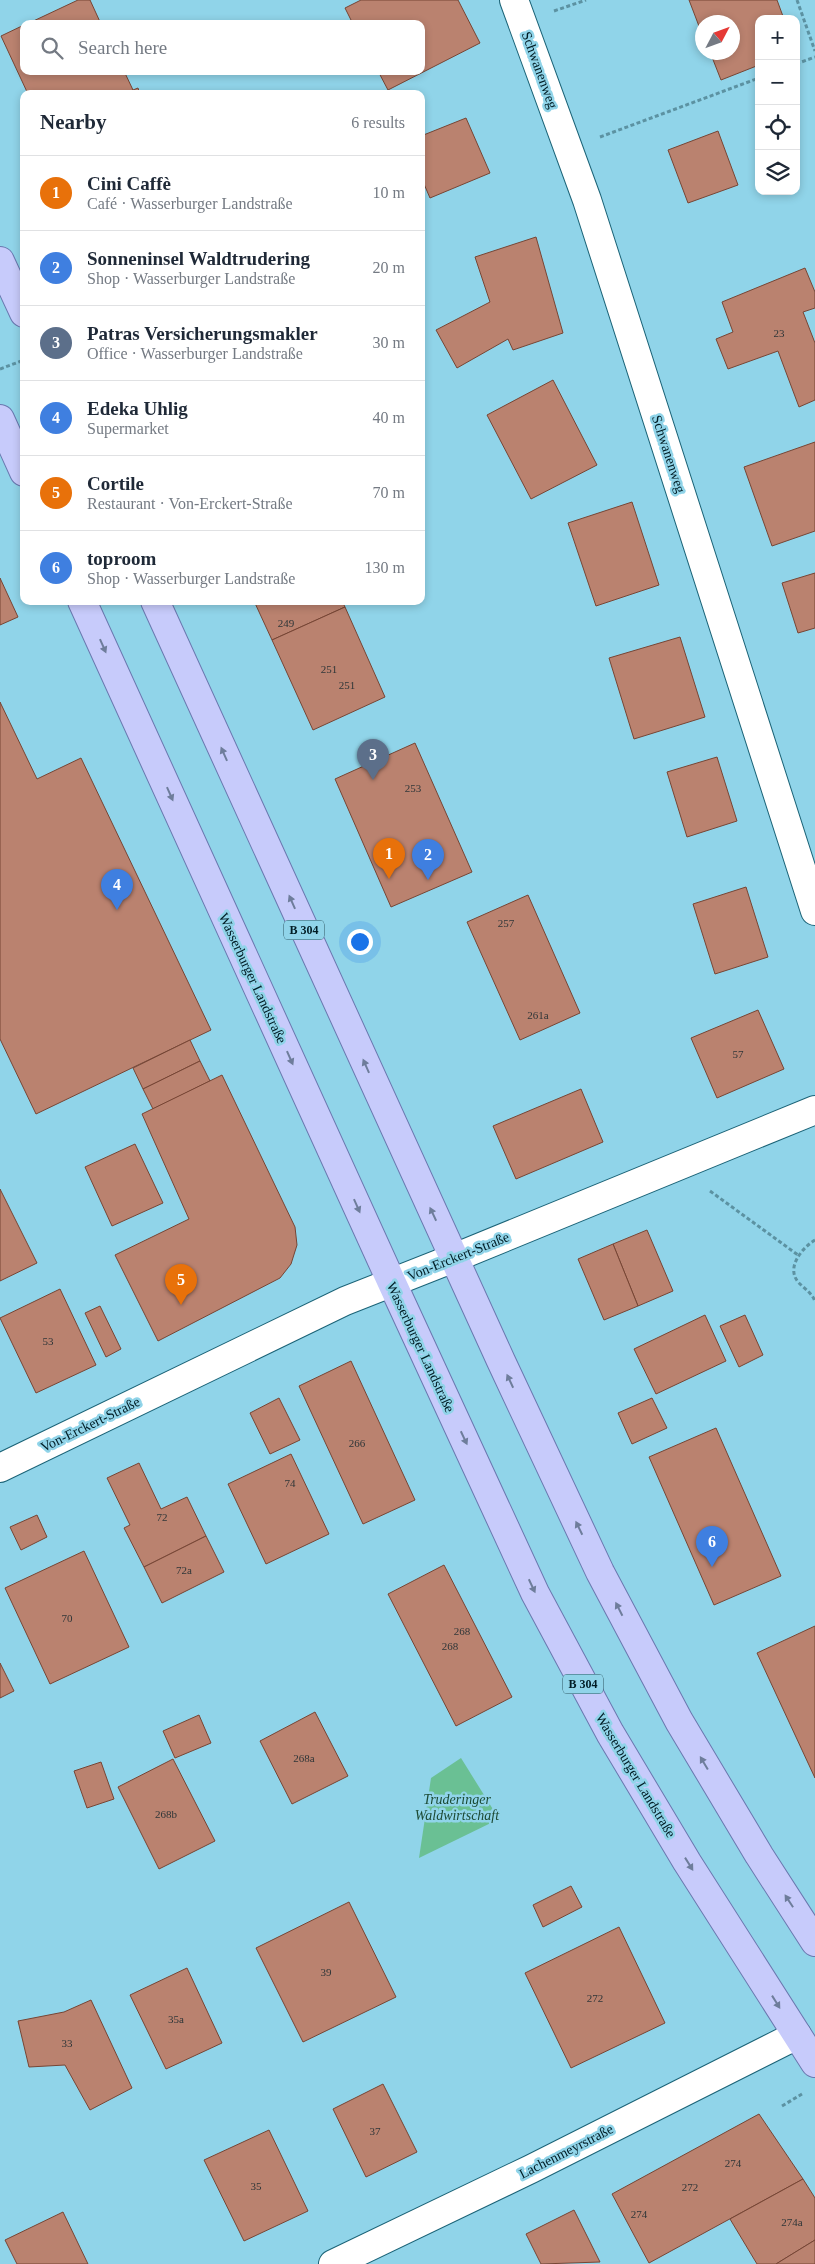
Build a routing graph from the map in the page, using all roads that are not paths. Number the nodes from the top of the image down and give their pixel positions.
1 (514, 0) edge
2 (0, 261) edge
3 (20, 305) edge
4 (0, 419) edge
5 (20, 463) edge
6 (84, 605) edge
7 (157, 605) edge
8 (815, 911) edge
9 (815, 1110) edge
10 (454, 1258) junction
11 (392, 1283) junction
12 (0, 1468) edge
13 (815, 1942) edge
14 (797, 2035) junction
15 (815, 2063) edge
16 (333, 2264) edge

1 - 8 street, Schwanenweg
2 - 3 main road
4 - 5 main road
6 -> 11 main road, Wasserburger Landstraße / B 304
10 -> 7 main road, B 304
9 - 10 street, Von-Erckert-Straße
10 - 11 street, Von-Erckert-Straße
13 -> 10 main road, B 304
11 - 12 street, Von-Erckert-Straße
11 -> 14 main road, Wasserburger Landstraße / B 304
14 - 15 main road, Wasserburger Landstraße / B 304
14 - 16 street, Lachenmeyrstraße

